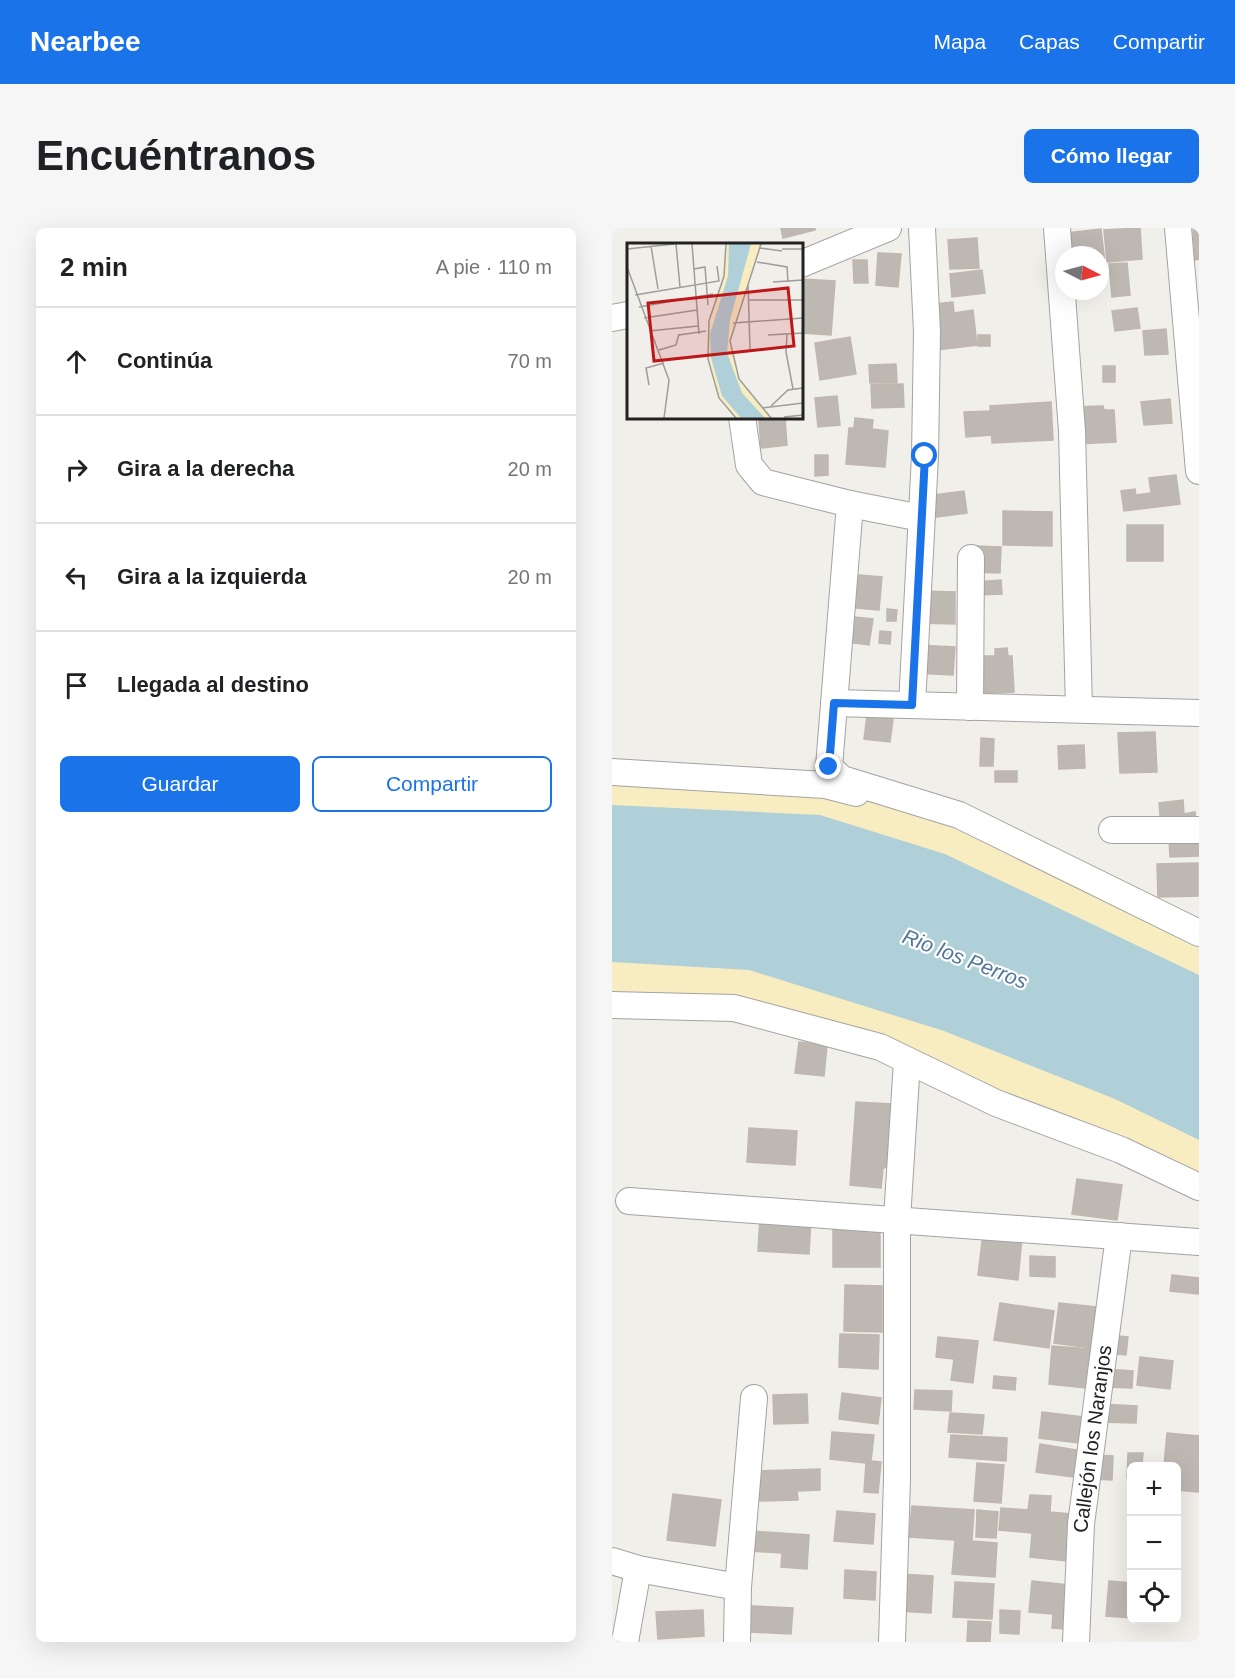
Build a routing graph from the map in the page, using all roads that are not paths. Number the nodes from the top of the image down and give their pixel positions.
1 (888, 228) edge
2 (922, 228) edge
3 (1057, 228) edge
4 (1178, 228) edge
5 (802, 264) edge
6 (627, 315) edge
7 (612, 318) edge
8 (742, 418) edge
9 (1199, 471) edge
10 (850, 504) junction
11 (921, 518) junction
12 (971, 558) dead end
13 (834, 703) junction
14 (912, 705) junction
15 (970, 707) junction
16 (1078, 709) junction
17 (1199, 713) edge
18 (612, 772) edge
19 (1112, 830) dead end
20 (1199, 830) edge
21 (1199, 934) edge
22 (612, 1005) edge
23 (907, 1061) junction
24 (1199, 1187) edge
25 (629, 1201) dead end
26 (897, 1219) junction
27 (1119, 1236) junction
28 (1199, 1242) edge
29 (754, 1398) dead end
30 (612, 1561) edge
31 (638, 1569) junction
32 (738, 1587) junction
33 (625, 1642) edge
34 (737, 1642) edge
35 (892, 1642) edge
36 (1076, 1642) edge

1 - 5 street
2 - 11 street
3 - 16 street
4 - 9 street
6 - 7 street
8 - 10 street
10 - 11 street
10 - 13 street
11 - 14 street
12 - 15 street
13 - 14 street
13 - 21 street
14 - 15 street
15 - 16 street
16 - 17 street
18 - 21 street
19 - 20 street
22 - 23 street
23 - 24 street
23 - 26 street
25 - 26 street
26 - 27 street
26 - 35 street
27 - 28 street
27 - 36 street, Callejón los Naranjos
29 - 32 street
30 - 31 street
31 - 32 street
31 - 33 street
32 - 34 street

